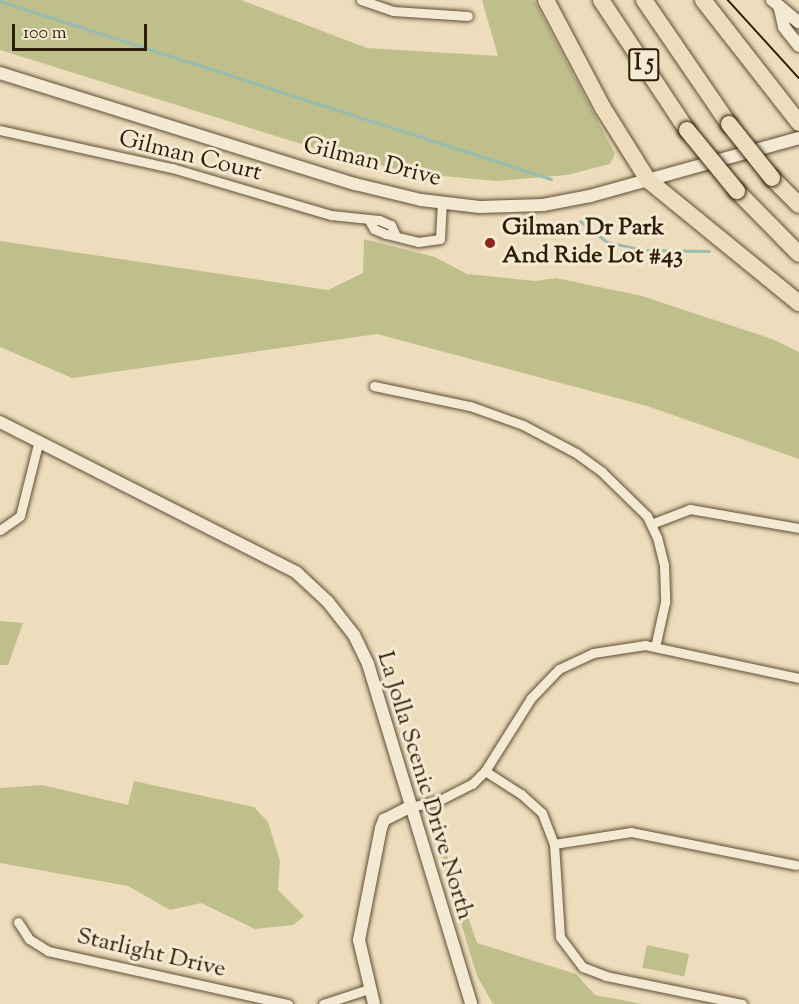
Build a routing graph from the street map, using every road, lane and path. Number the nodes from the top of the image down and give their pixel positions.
1 (361, 0) edge
2 (546, 0) edge
3 (601, 0) edge
4 (644, 0) edge
5 (703, 0) edge
6 (776, 4) edge
7 (385, 5) edge
8 (468, 16) dead end
9 (799, 23) edge
10 (799, 46) edge
11 (0, 73) edge
12 (799, 123) edge
13 (0, 130) edge
14 (799, 138) edge
15 (648, 180) junction
16 (442, 203) junction
17 (799, 205) edge
18 (799, 254) edge
19 (799, 303) edge
20 (374, 386) dead end
21 (0, 422) edge
22 (39, 440) junction
23 (651, 524) junction
24 (799, 528) edge
25 (0, 530) edge
26 (656, 647) junction
27 (799, 678) edge
28 (485, 771) junction
29 (410, 807) junction
30 (554, 844) junction
31 (796, 865) dead end
32 (18, 922) dead end
33 (369, 989) junction
34 (722, 1002) edge
35 (288, 1004) edge
36 (323, 1004) edge
37 (374, 1004) edge
38 (471, 1004) edge
39 (742, 1004) edge

1 - 7 street
2 - 15 highway
3 - 18 highway, I 5, bridge
4 - 17 highway, I 5, bridge
5 - 12 highway
6 - 9 main road
6 - 10 main road
7 - 8 street
11 - 16 main road, Gilman Drive
13 - 16 street, Gilman Court
14 - 15 main road, Gilman Drive
15 - 16 main road, Gilman Drive
15 - 19 highway
20 - 23 street
21 - 22 main road, La Jolla Scenic Drive North
22 - 25 street
22 - 29 main road, La Jolla Scenic Drive North
23 - 24 street
23 - 26 street
26 - 27 street
26 - 28 street
28 - 29 street
28 - 30 street
29 - 33 main road
29 - 38 main road, La Jolla Scenic Drive North
30 - 31 street
30 - 34 street
32 - 35 street, Starlight Drive
33 - 36 street
33 - 37 main road
34 - 39 street

